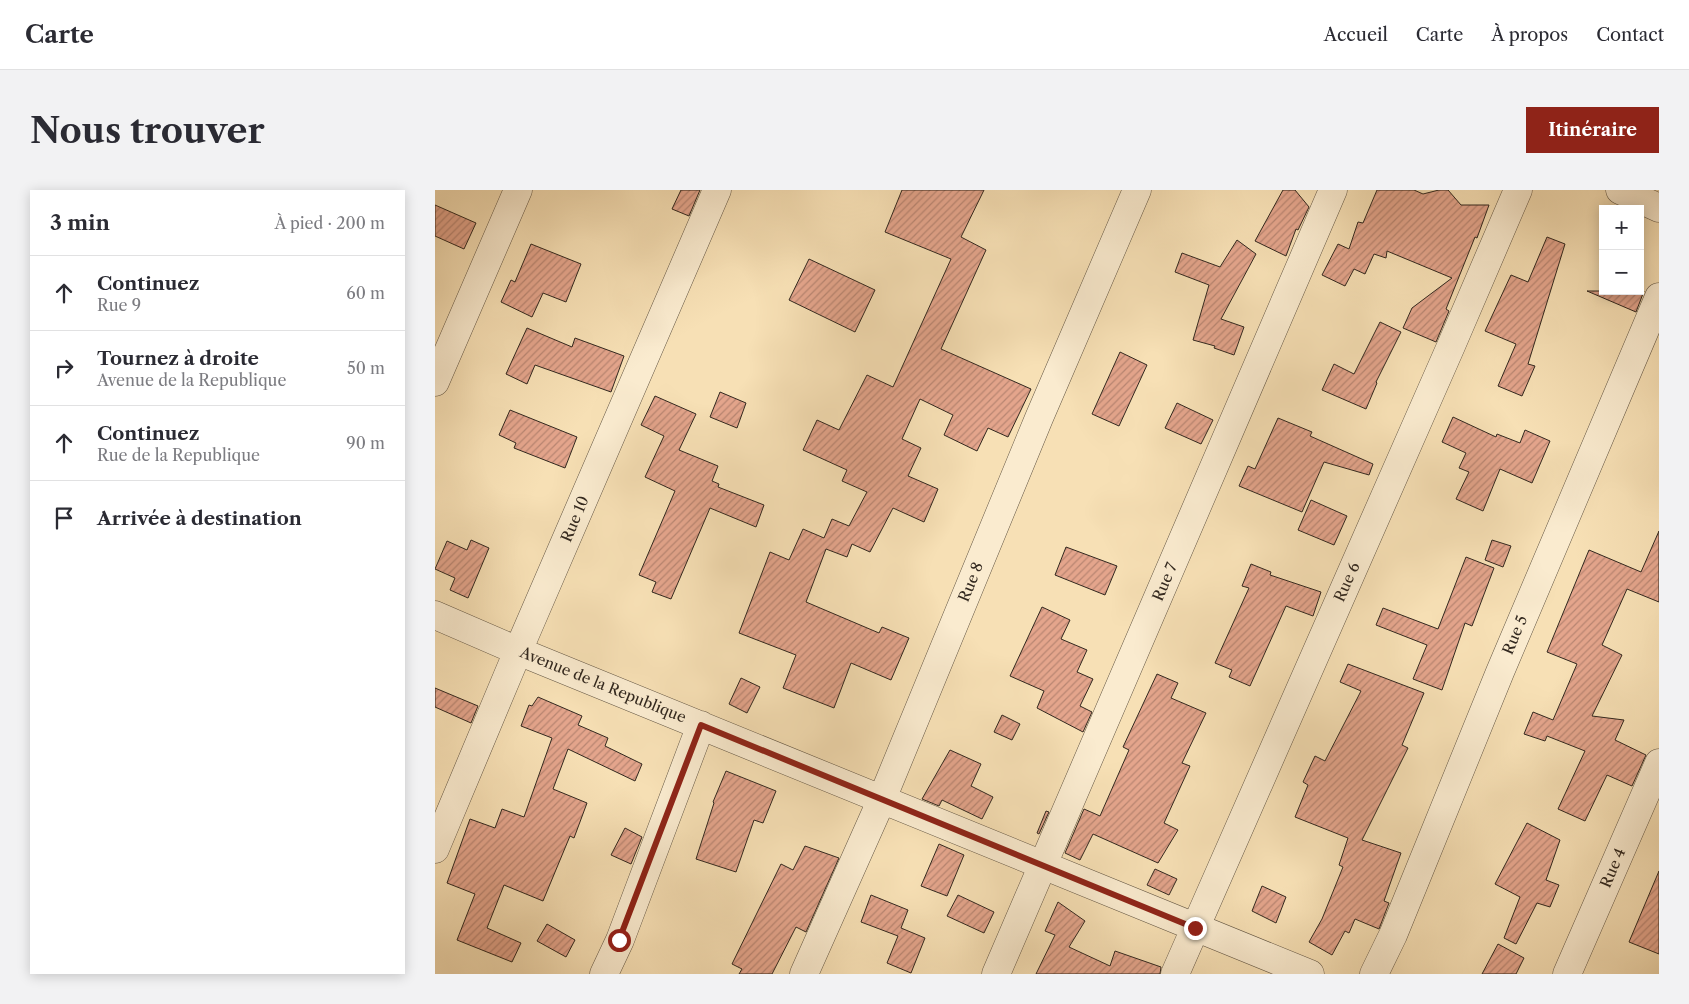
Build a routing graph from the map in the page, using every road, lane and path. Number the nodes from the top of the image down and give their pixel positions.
1 (518, 190) edge
2 (717, 190) edge
3 (1137, 190) edge
4 (1333, 190) edge
5 (1518, 190) edge
6 (1620, 190) edge
7 (1659, 208) edge
8 (1659, 296) edge
9 (435, 382) edge
10 (435, 615) edge
11 (518, 651) junction
12 (701, 725) junction
13 (1659, 763) edge
14 (882, 800) junction
15 (435, 849) edge
16 (1044, 865) junction
17 (1195, 928) junction
18 (605, 974) edge
19 (804, 974) edge
20 (996, 974) edge
21 (1175, 974) edge
22 (1310, 974) edge
23 (1374, 974) edge
24 (1567, 974) edge

1 - 9 street
2 - 11 street, Rue 10
3 - 14 street, Rue 8
4 - 16 street, Rue 7
5 - 17 street, Rue 6
6 - 7 street
8 - 23 street, Rue 5
10 - 11 street, Avenue de la Republique
11 - 12 street, Avenue de la Republique
11 - 15 street, Rue 10
12 - 14 street, Avenue de la Republique
12 - 18 street
13 - 24 street, Rue 4
14 - 16 street, Avenue de la Republique
14 - 19 street, Rue 8
16 - 17 street, Avenue de la Republique
16 - 20 street, Rue 7
17 - 21 street, Rue 6
17 - 22 street, Avenue de la Republique

